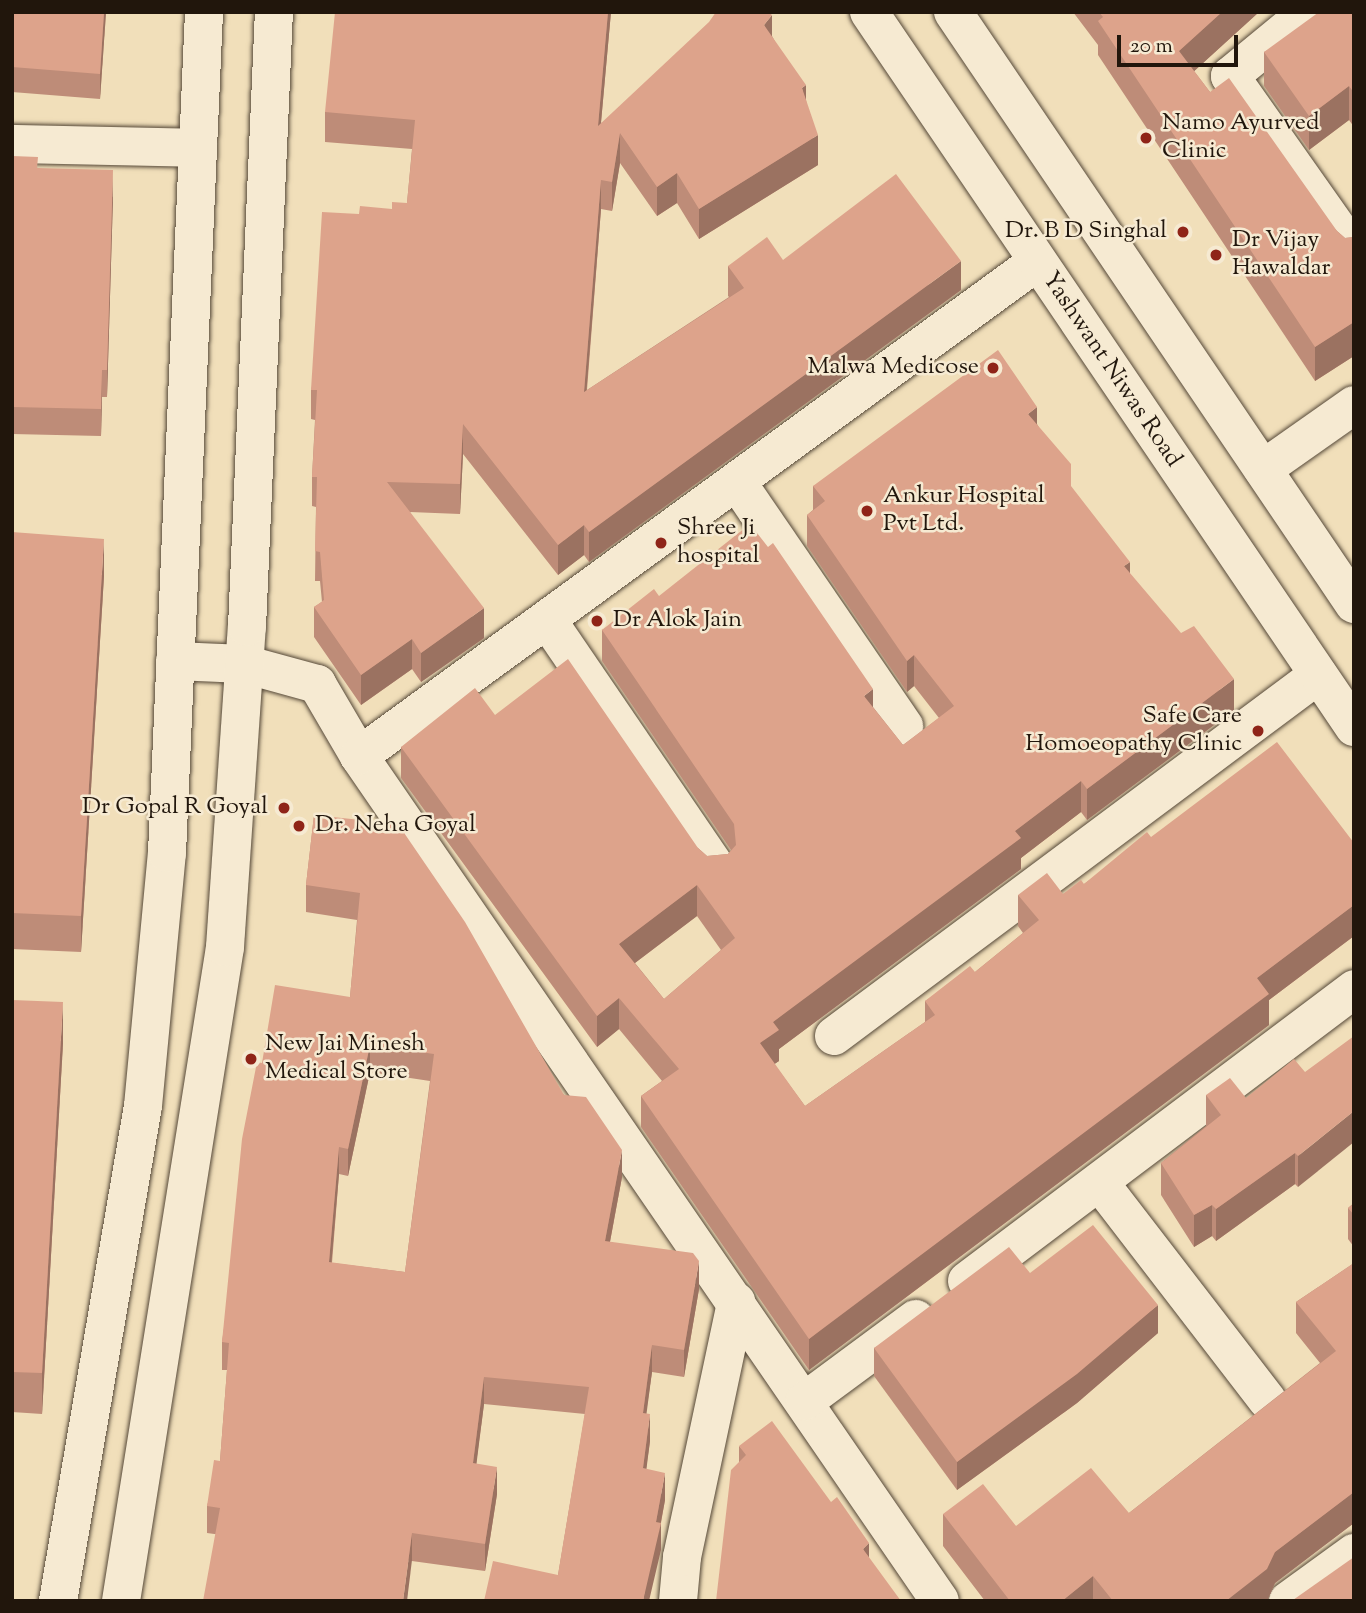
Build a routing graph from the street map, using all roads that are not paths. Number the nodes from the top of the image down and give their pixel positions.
1 (204, 12) edge
2 (275, 12) edge
3 (869, 12) edge
4 (953, 12) edge
5 (1308, 12) edge
6 (12, 144) edge
7 (198, 148) junction
8 (1354, 252) edge
9 (1037, 262) junction
10 (1354, 405) edge
11 (1263, 469) junction
12 (737, 482) junction
13 (1354, 604) edge
14 (548, 621) junction
15 (175, 662) junction
16 (244, 664) junction
17 (1318, 675) junction
18 (904, 726) dead end
19 (1354, 727) edge
20 (359, 756) junction
21 (716, 867) edge
22 (1354, 989) edge
23 (834, 1036) dead end
24 (1100, 1183) junction
25 (736, 1301) junction
26 (1267, 1400) dead end
27 (805, 1401) junction
28 (70, 1532) junction
29 (130, 1541) junction
30 (1354, 1553) edge
31 (51, 1598) edge
32 (121, 1601) edge
33 (678, 1601) edge
34 (940, 1601) edge
35 (1288, 1601) edge

1 - 7 street
2 - 16 street
3 - 9 street, Yashwant Niwas Road
4 - 11 street
5 - 8 street
6 - 7 street
7 - 15 street
9 - 12 street
9 - 17 street, Yashwant Niwas Road
10 - 11 street
11 - 13 street
12 - 14 street
12 - 18 street
14 - 20 street
14 - 21 street
15 - 16 street
15 - 28 street
16 - 20 street
16 - 29 street
17 - 19 street, Yashwant Niwas Road
17 - 23 street
20 - 25 street
22 - 24 street
24 - 26 street
24 - 27 street
25 - 27 street
25 - 33 street
27 - 34 street
28 - 29 street
28 - 31 street
29 - 32 street
30 - 35 street

